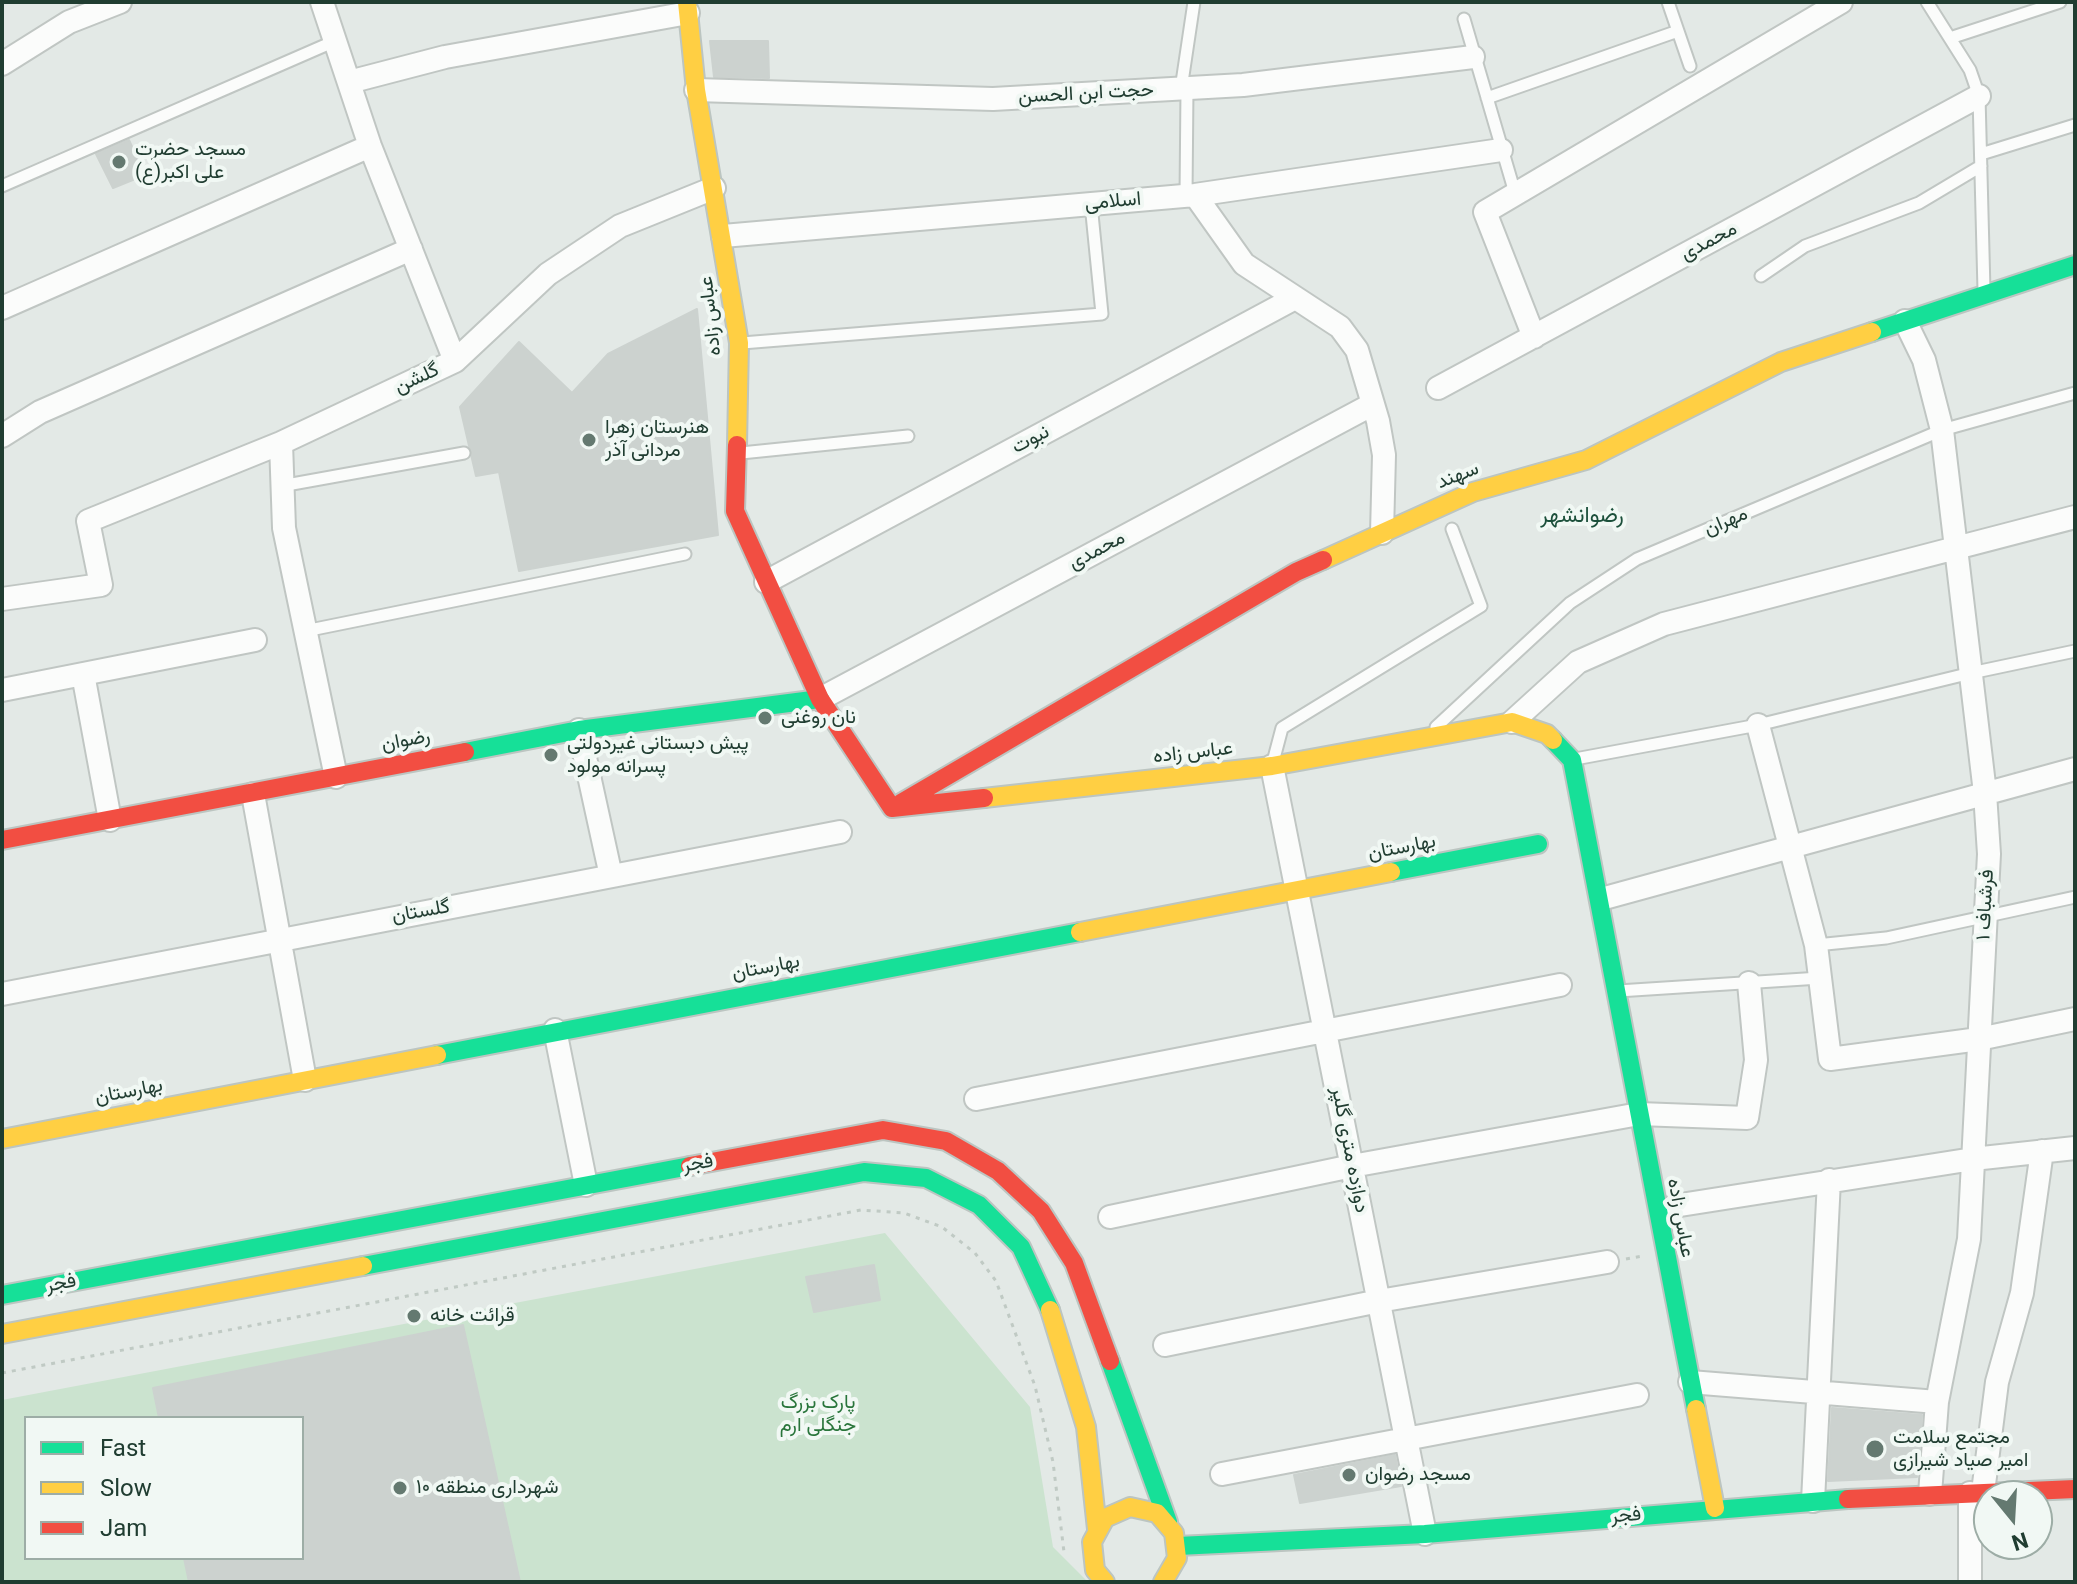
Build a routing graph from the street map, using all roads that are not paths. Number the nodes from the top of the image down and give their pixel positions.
1 (120, 2) edge
2 (322, 2) edge
3 (1194, 2) edge
4 (1668, 2) edge
5 (1841, 2) edge
6 (1927, 2) edge
7 (2060, 2) edge
8 (688, 7) edge
9 (1464, 19) dead end
10 (1678, 31) junction
11 (1950, 38) junction
12 (335, 41) junction
13 (1473, 57) junction
14 (2, 64) edge
15 (1690, 66) dead end
16 (349, 82) junction
17 (1184, 89) junction
18 (696, 90) junction
19 (1979, 96) junction
20 (1487, 98) junction
21 (2075, 125) edge
22 (370, 146) junction
23 (1501, 150) junction
24 (1981, 160) junction
25 (2, 186) edge
26 (714, 188) junction
27 (1515, 193) junction
28 (1190, 195) junction
29 (1091, 204) junction
30 (723, 236) junction
31 (411, 249) junction
32 (2075, 265) edge
33 (1761, 276) dead end
34 (1984, 295) junction
35 (1295, 298) junction
36 (2, 308) edge
37 (1905, 321) junction
38 (1534, 337) junction
39 (739, 343) junction
40 (455, 361) junction
41 (1438, 388) dead end
42 (2075, 393) edge
43 (1373, 404) junction
44 (1942, 430) junction
45 (2, 436) edge
46 (908, 436) dead end
47 (281, 443) junction
48 (464, 453) dead end
49 (736, 453) junction
50 (281, 486) junction
51 (2075, 517) edge
52 (1452, 529) dead end
53 (1382, 533) junction
54 (1957, 548) junction
55 (685, 554) dead end
56 (766, 582) junction
57 (2, 599) edge
58 (305, 631) junction
59 (255, 640) dead end
60 (2075, 651) edge
61 (1971, 673) junction
62 (83, 674) junction
63 (2, 690) edge
64 (820, 699) junction
65 (1512, 722) junction
66 (1758, 725) junction
67 (579, 730) junction
68 (1426, 737) junction
69 (1572, 760) junction
70 (1272, 766) junction
71 (2075, 769) edge
72 (336, 777) junction
73 (1985, 793) junction
74 (253, 794) junction
75 (892, 808) junction
76 (110, 820) junction
77 (840, 832) dead end
78 (2, 840) edge
79 (1538, 844) dead end
80 (1792, 846) junction
81 (611, 876) junction
82 (1298, 890) junction
83 (2075, 897) edge
84 (1601, 899) junction
85 (1984, 917) junction
86 (279, 938) junction
87 (1816, 945) junction
88 (1820, 978) junction
89 (1749, 983) junction
90 (1560, 985) dead end
91 (1617, 992) junction
92 (2, 994) edge
93 (2075, 1019) edge
94 (555, 1030) junction
95 (1326, 1030) junction
96 (1979, 1039) junction
97 (305, 1080) junction
98 (976, 1099) dead end
99 (1639, 1114) junction
100 (2, 1139) edge
101 (2075, 1148) edge
102 (2042, 1151) junction
103 (1973, 1159) junction
104 (1352, 1166) junction
105 (1829, 1180) junction
106 (586, 1185) junction
107 (1674, 1206) dead end
108 (1110, 1217) dead end
109 (594, 1222) junction
110 (1607, 1262) road end
111 (2, 1295) edge
112 (1379, 1301) junction
113 (2, 1334) edge
114 (1165, 1345) dead end
115 (1690, 1382) junction
116 (1819, 1390) junction
117 (1637, 1395) dead end
118 (1937, 1402) junction
119 (1407, 1439) junction
120 (1222, 1474) dead end
121 (1979, 1480) edge
122 (2075, 1489) edge
123 (2053, 1490) edge
124 (1973, 1492) edge
125 (1930, 1494) junction
126 (1813, 1501) junction
127 (1715, 1508) junction
128 (1168, 1522) junction
129 (1097, 1529) junction
130 (1425, 1534) junction
131 (1973, 1543) edge
132 (1178, 1546) junction
133 (1105, 1582) edge
134 (1163, 1582) edge
135 (1970, 1582) edge

1 - 14 street
2 - 12 street
3 - 17 lane
4 - 10 lane
5 - 27 street
6 - 11 lane
7 - 11 lane
8 - 16 street
8 - 18 main road, عباس زاده
9 - 13 lane
10 - 15 lane
10 - 20 lane
11 - 19 lane
12 - 16 street
12 - 25 lane
13 - 17 street, حجت ابن الحسن
13 - 20 lane
16 - 22 street
17 - 18 street, حجت ابن الحسن
17 - 28 lane
18 - 26 main road, عباس زاده
19 - 24 lane
19 - 38 street, محمدی
20 - 23 lane
21 - 24 lane
22 - 31 street
22 - 36 street
23 - 27 lane
23 - 28 street, اسلامی
24 - 33 lane
24 - 34 lane
26 - 30 main road, عباس زاده
26 - 40 street, گلشن
27 - 38 street
28 - 29 street, اسلامی
28 - 35 street
29 - 30 street, اسلامی
29 - 39 lane
30 - 39 main road, عباس زاده
31 - 40 street
31 - 45 street
32 - 34 main road, سهند
34 - 37 main road, سهند
35 - 43 street
35 - 56 street, نبوت
37 - 44 street, فرشباف ۱
37 - 53 main road, سهند
38 - 41 street, محمدی
39 - 49 main road, عباس زاده
40 - 47 street, گلشن
42 - 44 lane, مهران
43 - 53 street
43 - 64 street, محمدی
44 - 54 street, فرشباف ۱
44 - 68 lane, مهران
46 - 49 lane
47 - 50 street
47 - 57 street, گلشن
48 - 50 lane
49 - 56 main road, عباس زاده
50 - 58 street
51 - 54 street
52 - 70 lane
53 - 75 main road, سهند
54 - 61 street, فرشباف ۱
54 - 65 street
55 - 58 lane
56 - 64 main road, عباس زاده
58 - 72 street
59 - 62 street
60 - 61 lane
61 - 66 lane
61 - 73 street, فرشباف ۱
62 - 63 street
62 - 76 street
64 - 67 main road, رضوان
64 - 75 main road, عباس زاده
65 - 68 main road, عباس زاده
65 - 69 main road
66 - 69 lane
66 - 80 street
67 - 72 main road, رضوان
67 - 81 street
68 - 70 main road, عباس زاده
69 - 84 main road, عباس زاده
70 - 75 main road, عباس زاده
70 - 82 street, دوازده متری گلپر
71 - 73 street
72 - 74 main road, رضوان
73 - 80 street
73 - 85 street, فرشباف ۱
74 - 76 main road, رضوان
74 - 86 street
76 - 78 main road, رضوان
77 - 81 street, گلستان
79 - 82 main road, بهارستان
80 - 84 street
80 - 87 street
81 - 86 street, گلستان
82 - 94 main road, بهارستان
82 - 95 street, دوازده متری گلپر
83 - 85 lane
84 - 91 main road, عباس زاده
85 - 87 lane
85 - 96 street, فرشباف ۱
86 - 92 street, گلستان
86 - 97 street
87 - 88 street
88 - 89 lane
88 - 96 street
89 - 91 lane
89 - 99 street
90 - 95 street
91 - 99 main road, عباس زاده
93 - 96 street
94 - 97 main road, بهارستان
94 - 106 street
95 - 98 street
95 - 104 street, دوازده متری گلپر
96 - 103 street, فرشباف ۱
97 - 100 main road, بهارستان
99 - 104 street
99 - 115 main road, عباس زاده
101 - 102 street
102 - 103 street
102 - 121 street
103 - 105 street
103 - 118 street, فرشباف ۱
104 - 108 street
104 - 112 street, دوازده متری گلپر
105 - 107 street
105 - 116 street
106 - 109 main road
106 - 111 main road, فجر
106 - 128 main road, فجر
109 - 113 main road, فجر
109 - 129 main road, فجر
110 - 112 street
112 - 114 street
112 - 119 street, دوازده متری گلپر
115 - 116 street
115 - 127 main road, عباس زاده
116 - 118 street
116 - 126 street
117 - 119 street
118 - 125 street, فرشباف ۱
119 - 120 street
119 - 130 street, دوازده متری گلپر
122 - 123 main road, فجر
124 - 125 main road, فجر
125 - 126 main road, فجر
126 - 127 main road, فجر
127 - 130 main road, فجر
128 - 129 main road
128 - 132 main road, فجر
129 - 133 main road, فجر
130 - 132 main road, فجر
131 - 135 street
132 - 134 main road

